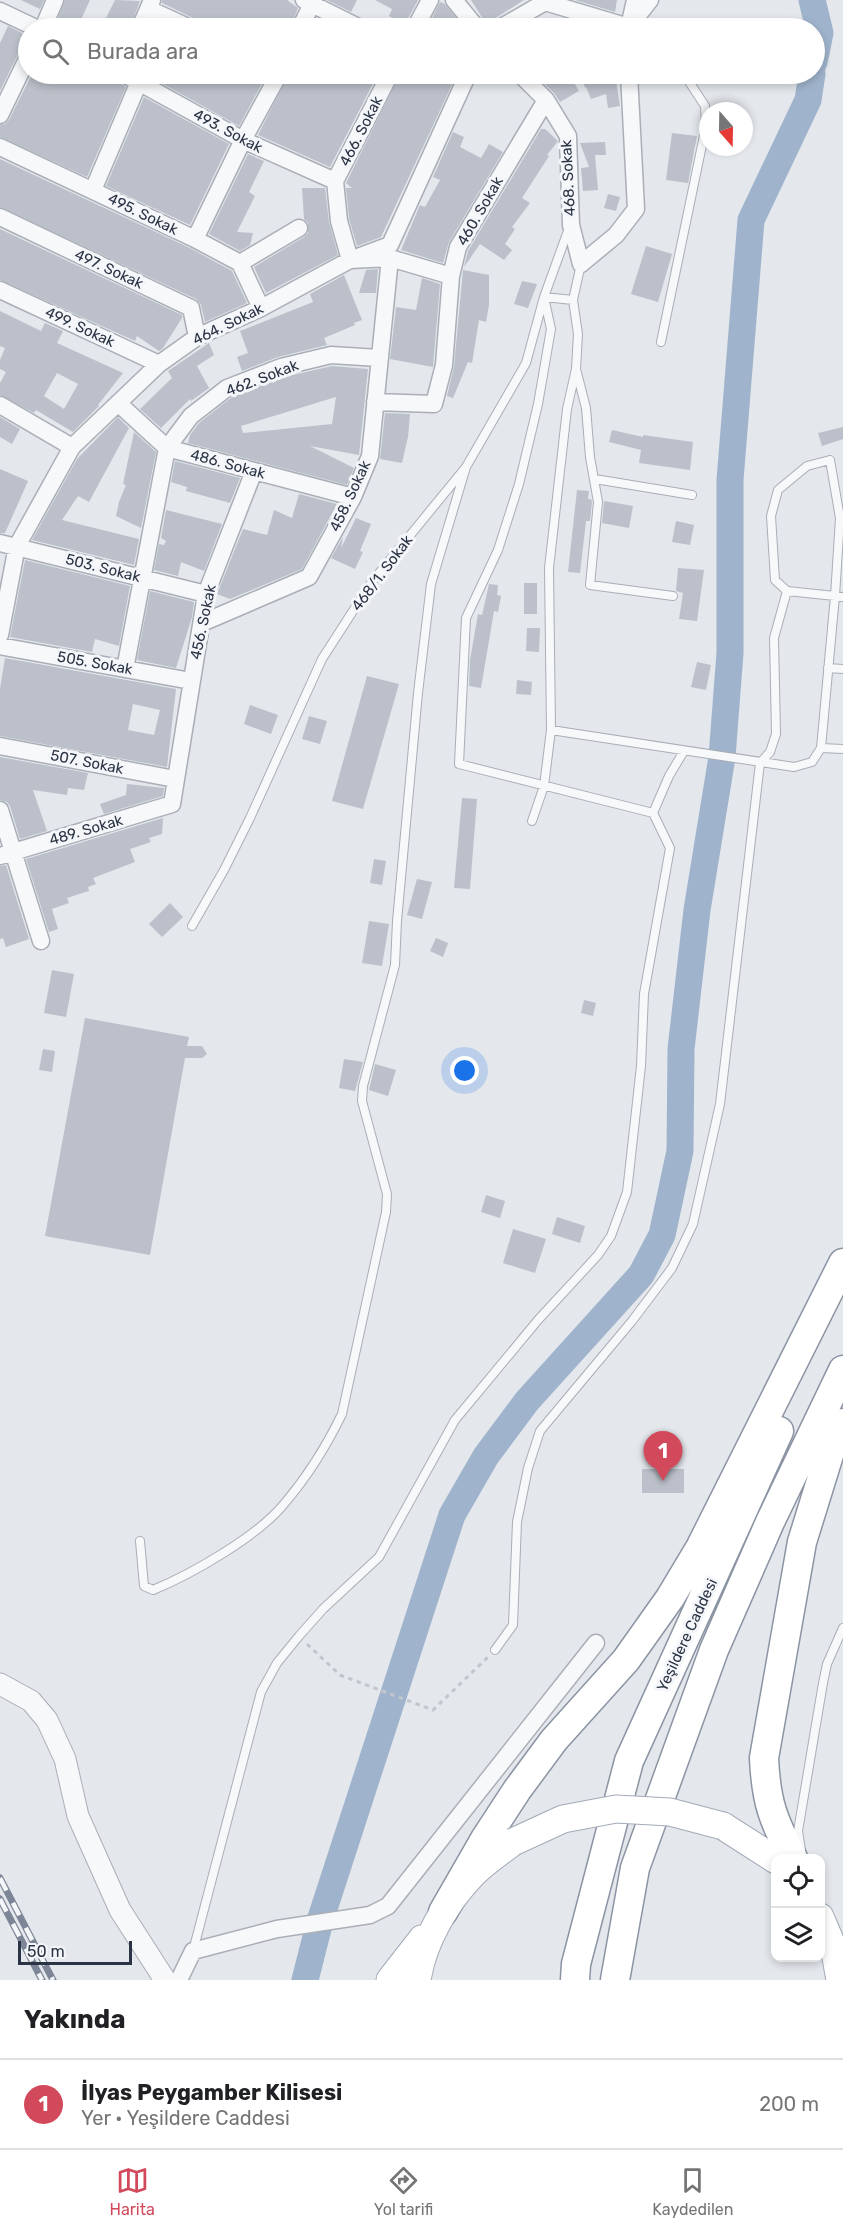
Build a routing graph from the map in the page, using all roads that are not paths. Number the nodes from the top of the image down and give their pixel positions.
1 (55, 0) edge
2 (430, 0) edge
3 (454, 0) edge
4 (635, 0) edge
5 (650, 0) edge
6 (310, 1) edge
7 (151, 4) edge
8 (0, 11) edge
9 (47, 18) edge
10 (145, 18) edge
11 (174, 18) edge
12 (304, 18) edge
13 (341, 18) edge
14 (420, 18) edge
15 (469, 18) edge
16 (517, 18) edge
17 (597, 18) edge
18 (632, 18) edge
19 (637, 18) edge
20 (18, 20) edge
21 (18, 78) edge
22 (130, 84) edge
23 (143, 84) edge
24 (274, 84) edge
25 (385, 84) edge
26 (463, 84) edge
27 (530, 84) edge
28 (630, 84) edge
29 (691, 84) edge
30 (546, 100) junction
31 (0, 115) edge
32 (243, 140) junction
33 (0, 147) edge
34 (336, 182) junction
35 (93, 190) junction
36 (0, 217) edge
37 (571, 225) junction
38 (299, 228) dead end
39 (195, 239) junction
40 (390, 258) junction
41 (350, 260) junction
42 (240, 263) junction
43 (582, 264) junction
44 (451, 276) junction
45 (0, 290) edge
46 (544, 297) junction
47 (573, 300) junction
48 (261, 308) junction
49 (197, 337) junction
50 (661, 342) dead end
51 (379, 358) junction
52 (159, 364) junction
53 (576, 369) junction
54 (375, 402) junction
55 (118, 403) junction
56 (0, 405) edge
57 (72, 447) junction
58 (167, 448) junction
59 (466, 466) junction
60 (254, 471) junction
61 (595, 479) junction
62 (692, 495) dead end
63 (353, 497) junction
64 (0, 543) edge
65 (17, 546) junction
66 (142, 578) junction
67 (787, 591) junction
68 (206, 594) junction
69 (673, 596) dead end
70 (839, 597) edge
71 (202, 622) junction
72 (0, 635) edge
73 (0, 646) edge
74 (828, 668) junction
75 (125, 669) junction
76 (843, 669) edge
77 (191, 681) junction
78 (551, 730) junction
79 (0, 746) edge
80 (820, 748) junction
81 (843, 749) edge
82 (684, 751) junction
83 (760, 763) junction
84 (175, 779) junction
85 (543, 786) junction
86 (172, 804) joint
87 (0, 810) edge
88 (653, 813) junction
89 (532, 821) dead end
90 (7, 853) edge
91 (192, 926) dead end
92 (41, 941) dead end
93 (843, 1263) edge
94 (843, 1307) edge
95 (843, 1370) edge
96 (843, 1423) edge
97 (140, 1541) dead end
98 (843, 1628) edge
99 (596, 1643) dead end
100 (495, 1650) road end
101 (0, 1684) edge
102 (792, 1854) edge
103 (801, 1854) edge
104 (771, 1857) edge
105 (823, 1908) edge
106 (443, 1912) junction
107 (825, 1929) edge
108 (843, 1937) edge
109 (193, 1951) junction
110 (165, 1980) edge
111 (179, 1980) edge
112 (390, 1980) edge
113 (417, 1980) edge
114 (575, 1980) edge
115 (615, 1980) edge
116 (840, 1980) edge

1 - 9 street
2 - 14 street
3 - 15 street
4 - 18 street
5 - 19 street
6 - 12 street
6 - 13 street
7 - 10 street
7 - 11 street
8 - 20 street
16 - 17 street
21 - 31 street
22 - 35 street
23 - 32 street, 493. Sokak
24 - 32 street
25 - 34 street, 466. Sokak
26 - 41 street, 464. Sokak
27 - 30 street, 468. Sokak
28 - 43 street
29 - 50 lane
30 - 37 street, 468. Sokak
30 - 44 street, 460. Sokak
32 - 34 street, 493. Sokak
32 - 39 street
33 - 35 street, 495. Sokak
34 - 41 street, 466. Sokak
35 - 39 street, 495. Sokak
36 - 49 street, 497. Sokak
37 - 43 street, 468. Sokak
37 - 46 lane, 468/1. Sokak
38 - 42 street
39 - 42 street, 495. Sokak
40 - 41 street
40 - 44 street
40 - 51 street, 458. Sokak
41 - 48 street, 464. Sokak
42 - 48 street
43 - 47 lane
44 - 54 street, 460. Sokak
45 - 52 street, 499. Sokak
46 - 47 lane
46 - 59 lane, 468/1. Sokak
46 - 85 lane
47 - 53 lane
48 - 49 street, 464. Sokak
49 - 52 street, 464. Sokak
51 - 54 street, 458. Sokak
51 - 58 street, 462. Sokak
52 - 55 street, 464. Sokak
53 - 61 lane
53 - 78 lane
54 - 63 street, 458. Sokak
55 - 57 street, 464. Sokak
55 - 58 street, 486. Sokak
56 - 57 street
57 - 65 street, 464. Sokak
58 - 60 street, 486. Sokak
58 - 66 street
59 - 91 lane, 468/1. Sokak
59 - 97 lane
60 - 63 street, 486. Sokak
60 - 68 street, 456. Sokak
61 - 62 lane
61 - 69 lane
63 - 71 street, 458. Sokak
64 - 65 street, 503. Sokak
65 - 66 street, 503. Sokak
65 - 72 street, 464. Sokak
66 - 68 street, 503. Sokak
66 - 75 street
67 - 70 lane
67 - 70 lane
67 - 83 lane
68 - 71 street, 456. Sokak
70 - 74 lane
71 - 77 street, 456. Sokak
73 - 75 street, 505. Sokak
74 - 76 lane
74 - 80 lane
75 - 77 street, 505. Sokak
77 - 84 street, 456. Sokak
78 - 82 lane
78 - 85 lane
79 - 84 street, 507. Sokak
80 - 81 lane
80 - 83 lane
82 - 83 lane
82 - 88 lane
83 - 100 lane
84 - 86 street, 456. Sokak
85 - 88 lane
85 - 89 lane
86 - 90 street, 489. Sokak
87 - 90 street
88 - 109 lane
90 - 92 street
93 - 106 highway
94 - 114 highway, Yeşildere Caddesi
95 - 115 highway, Yeşildere Caddesi
96 - 102 highway
98 - 103 lane
99 - 109 street
101 - 110 street
104 - 106 main road, bridge
105 - 108 main road
106 - 112 main road
106 - 113 main road
107 - 116 main road
109 - 111 street

